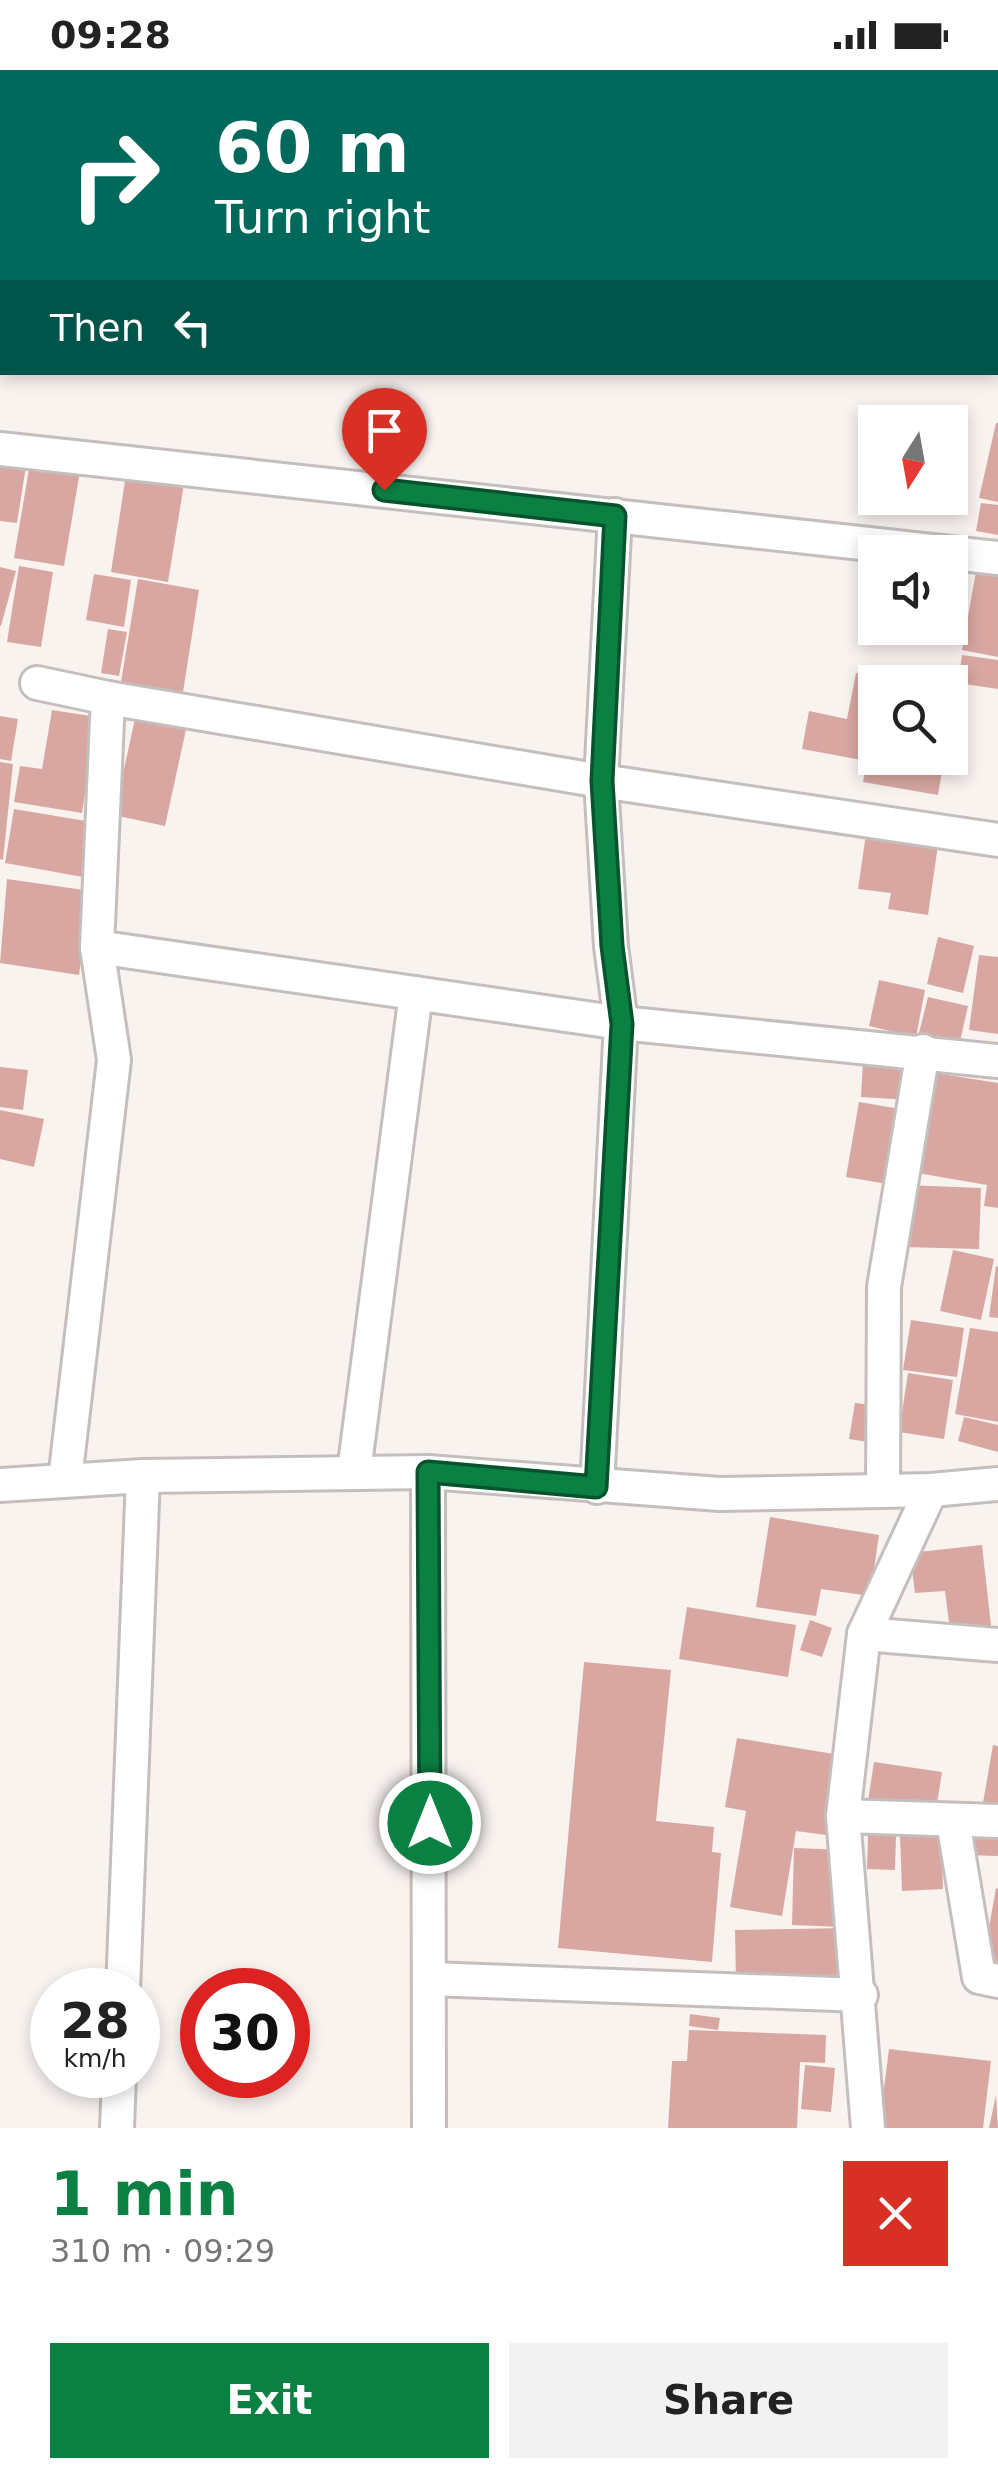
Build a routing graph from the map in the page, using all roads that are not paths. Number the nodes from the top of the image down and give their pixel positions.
1 (0, 449) edge
2 (615, 516) junction
3 (998, 558) edge
4 (37, 683) dead end
5 (108, 698) junction
6 (602, 781) junction
7 (998, 840) edge
8 (97, 948) junction
9 (416, 993) junction
10 (622, 1024) junction
11 (924, 1051) junction
12 (998, 1061) edge
13 (354, 1472) junction
14 (428, 1472) junction
15 (143, 1476) junction
16 (65, 1480) junction
17 (998, 1484) edge
18 (0, 1485) edge
19 (596, 1487) junction
20 (930, 1490) junction
21 (883, 1492) junction
22 (864, 1634) junction
23 (998, 1645) edge
24 (843, 1816) junction
25 (954, 1821) junction
26 (998, 1822) edge
27 (124, 1968) edge
28 (430, 1979) junction
29 (998, 1981) edge
30 (860, 1995) junction
31 (118, 2098) edge
32 (117, 2128) edge
33 (429, 2128) edge
34 (868, 2128) edge

1 - 2 street
2 - 3 street
2 - 6 street
4 - 5 street
5 - 6 street
5 - 8 street
6 - 7 street
6 - 10 street
8 - 9 street
8 - 16 street
9 - 10 street
9 - 13 street
10 - 11 street
10 - 19 street
11 - 12 street
11 - 21 street
13 - 14 street
13 - 15 street
14 - 19 street
14 - 28 street
15 - 16 street
15 - 27 street
16 - 18 street
17 - 20 street
19 - 21 street
20 - 21 street
20 - 22 street
22 - 23 street
22 - 24 street
24 - 25 street
24 - 30 street
25 - 26 street
25 - 29 street
28 - 30 street
28 - 33 street
30 - 34 street
31 - 32 street

